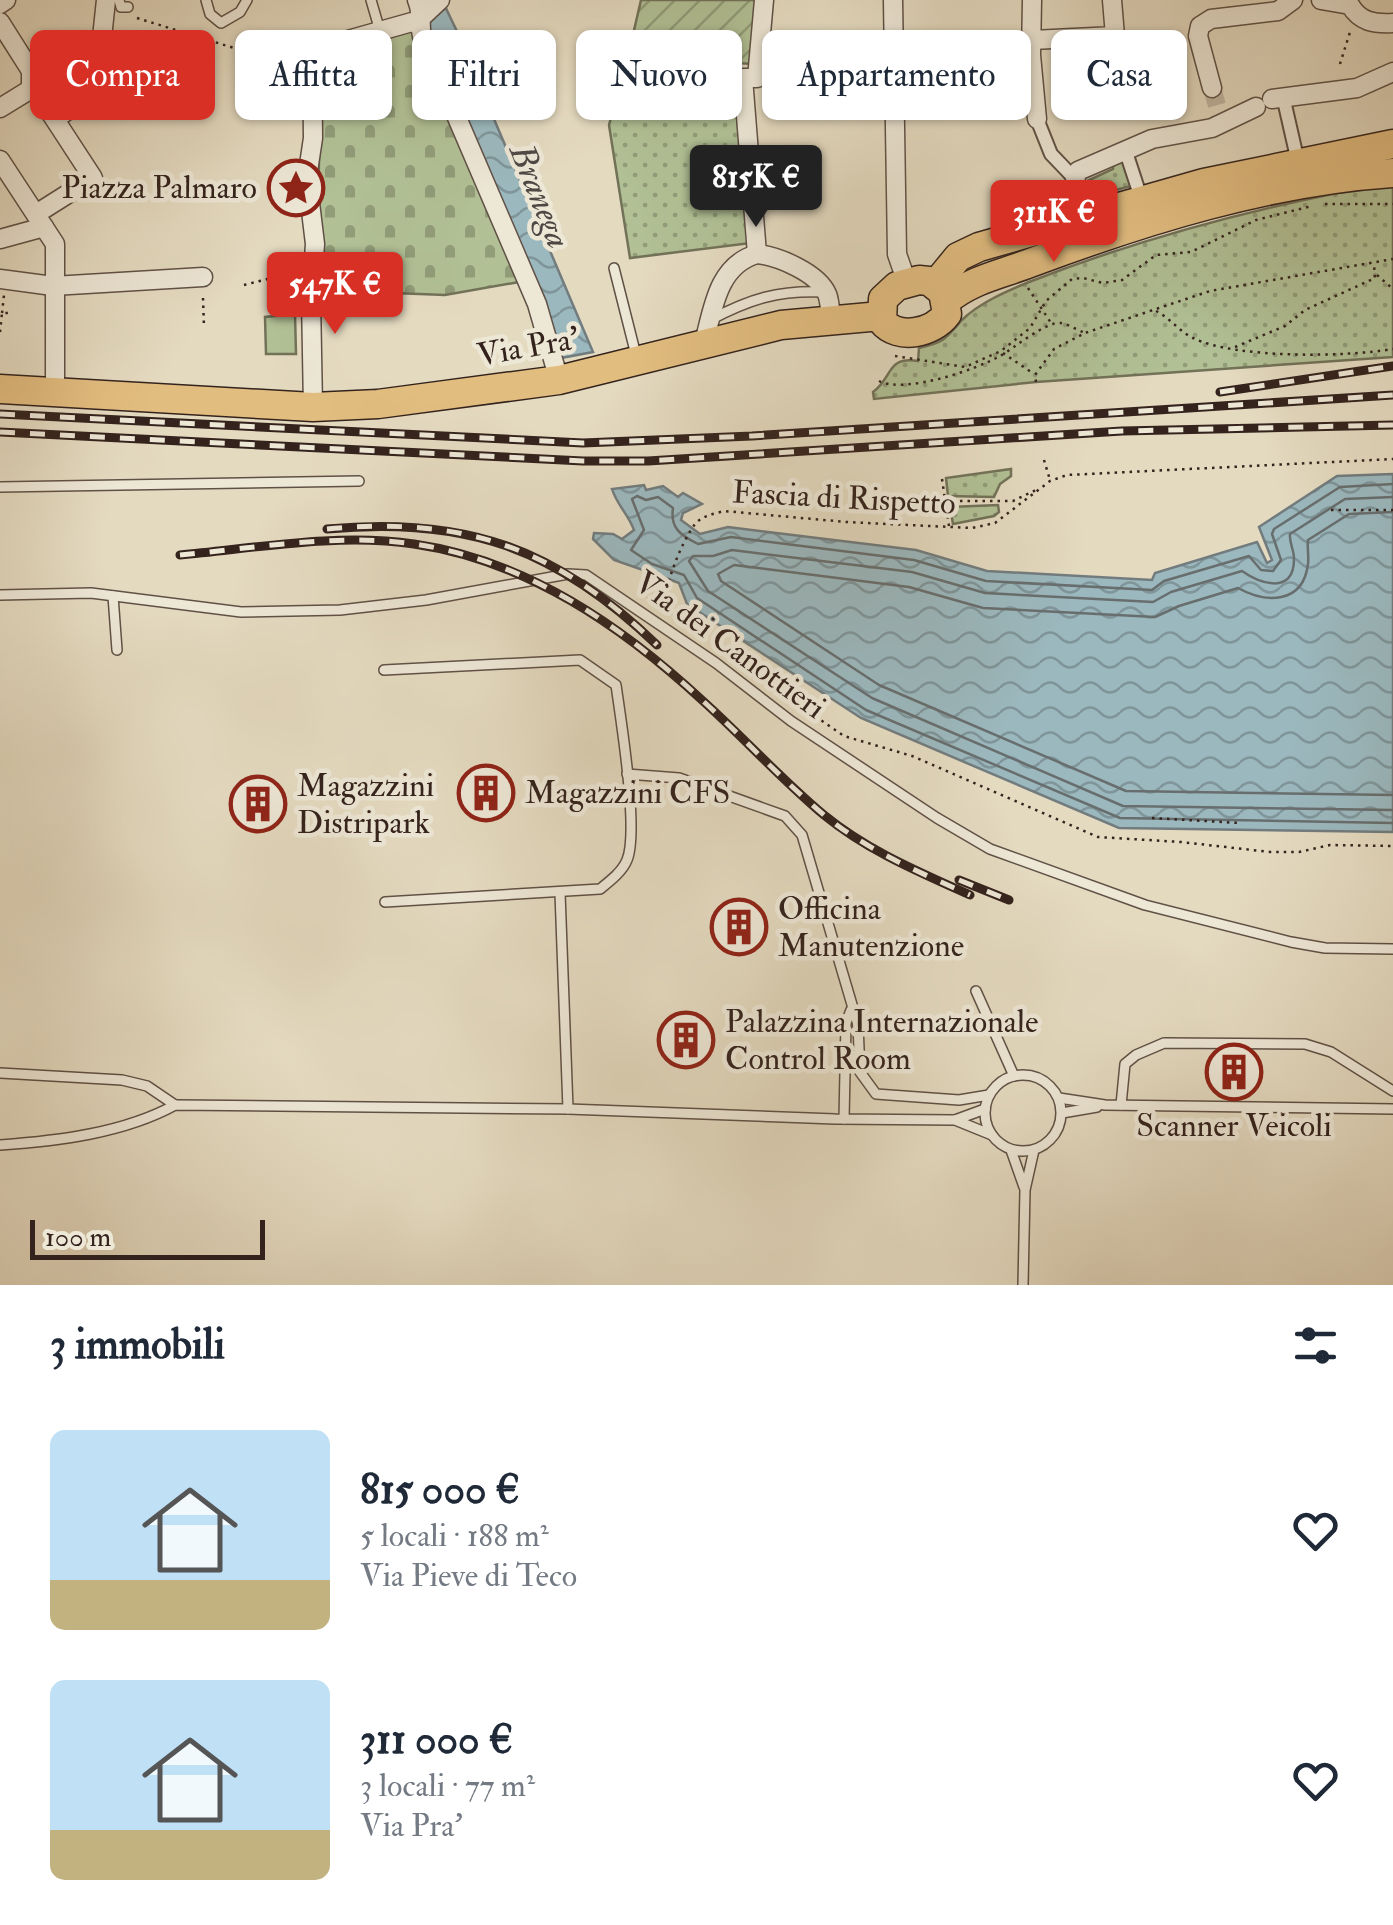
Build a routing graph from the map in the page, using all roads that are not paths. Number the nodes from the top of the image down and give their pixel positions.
1 (106, 0) edge
2 (206, 0) edge
3 (247, 0) edge
4 (371, 0) edge
5 (440, 0) edge
6 (764, 0) edge
7 (894, 0) edge
8 (1032, 0) edge
9 (1112, 0) edge
10 (1293, 0) edge
11 (1321, 0) edge
12 (1234, 8) edge
13 (421, 14) edge
14 (0, 22) edge
15 (1393, 23) edge
16 (104, 30) edge
17 (380, 30) edge
18 (384, 30) edge
19 (894, 30) edge
20 (1032, 40) junction
21 (30, 68) edge
22 (1393, 72) edge
23 (1212, 88) tunnel mouth
24 (30, 90) edge
25 (1270, 101) junction
26 (0, 108) edge
27 (1037, 119) joint
28 (55, 120) edge
29 (312, 120) edge
30 (893, 120) edge
31 (1393, 144) edge
32 (1125, 149) junction
33 (0, 160) edge
34 (1298, 162) junction
35 (1393, 173) edge
36 (1074, 178) junction
37 (1142, 201) junction
38 (1070, 217) junction
39 (40, 220) junction
40 (0, 239) edge
41 (757, 254) junction
42 (614, 268) dead end
43 (990, 276) junction
44 (203, 277) dead end
45 (2, 283) edge
46 (53, 286) junction
47 (930, 289) junction
48 (829, 306) junction
49 (880, 316) junction
50 (707, 331) junction
51 (637, 362) junction
52 (562, 379) junction
53 (0, 390) edge
54 (55, 394) junction
55 (313, 406) junction
56 (359, 481) dead end
57 (0, 487) edge
58 (0, 594) edge
59 (113, 596) junction
60 (117, 650) dead end
61 (384, 670) dead end
62 (627, 774) junction
63 (560, 893) junction
64 (385, 902) dead end
65 (1393, 949) edge
66 (976, 991) dead end
67 (852, 1010) junction
68 (0, 1072) edge
69 (1014, 1076) junction
70 (1393, 1091) edge
71 (989, 1095) junction
72 (1058, 1098) junction
73 (175, 1105) junction
74 (1105, 1105) junction
75 (1121, 1106) junction
76 (568, 1109) junction
77 (985, 1109) junction
78 (1393, 1109) edge
79 (1062, 1113) junction
80 (844, 1119) junction
81 (954, 1120) junction
82 (992, 1135) junction
83 (0, 1145) edge
84 (1012, 1150) junction
85 (1034, 1150) junction
86 (1025, 1190) junction
87 (1023, 1285) edge

1 - 16 street
2 - 3 lane
4 - 17 lane
5 - 13 street
6 - 41 street
7 - 19 street
8 - 20 street
9 - 20 street
10 - 12 street
11 - 15 street
12 - 23 street
13 - 18 street
13 - 52 street
14 - 21 street
20 - 27 street
22 - 25 street
24 - 26 street
25 - 32 street
25 - 34 street
27 - 36 street
28 - 39 street
29 - 55 street
30 - 47 street
31 - 34 main road
32 - 36 street
32 - 37 street
33 - 39 street
34 - 37 main road
35 - 43 main road
36 - 38 street
37 - 38 main road
38 - 43 street
38 - 47 main road
39 - 40 street
39 - 46 street
41 - 48 street
41 - 50 street
42 - 51 lane
43 - 47 main road
44 - 46 street
45 - 46 street
46 - 54 street
47 - 49 main road
47 - 49 main road
48 - 49 main road, Via Pra'
48 - 50 main road, Via Pra'
50 - 51 main road, Via Pra'
51 - 52 main road, Via Pra'
52 - 55 main road, Via Pra'
53 - 54 main road, Via Pra'
54 - 55 main road, Via Pra'
56 - 57 lane
58 - 59 lane, Via dei Canottieri
59 - 60 lane
59 - 65 lane, Via dei Canottieri
61 - 62 lane
62 - 63 lane
62 - 67 lane
63 - 64 lane
63 - 76 lane
66 - 69 lane
67 - 71 lane
67 - 80 lane
68 - 73 lane
69 - 71 lane
69 - 72 lane
70 - 75 lane
71 - 77 lane
72 - 74 lane
72 - 79 lane
73 - 76 lane
73 - 83 lane
74 - 75 lane
74 - 79 lane
75 - 78 lane
76 - 80 lane
77 - 81 lane
77 - 82 lane
79 - 85 lane
80 - 81 lane
81 - 82 lane
82 - 84 lane
84 - 85 lane
84 - 86 lane
85 - 86 lane
86 - 87 lane

